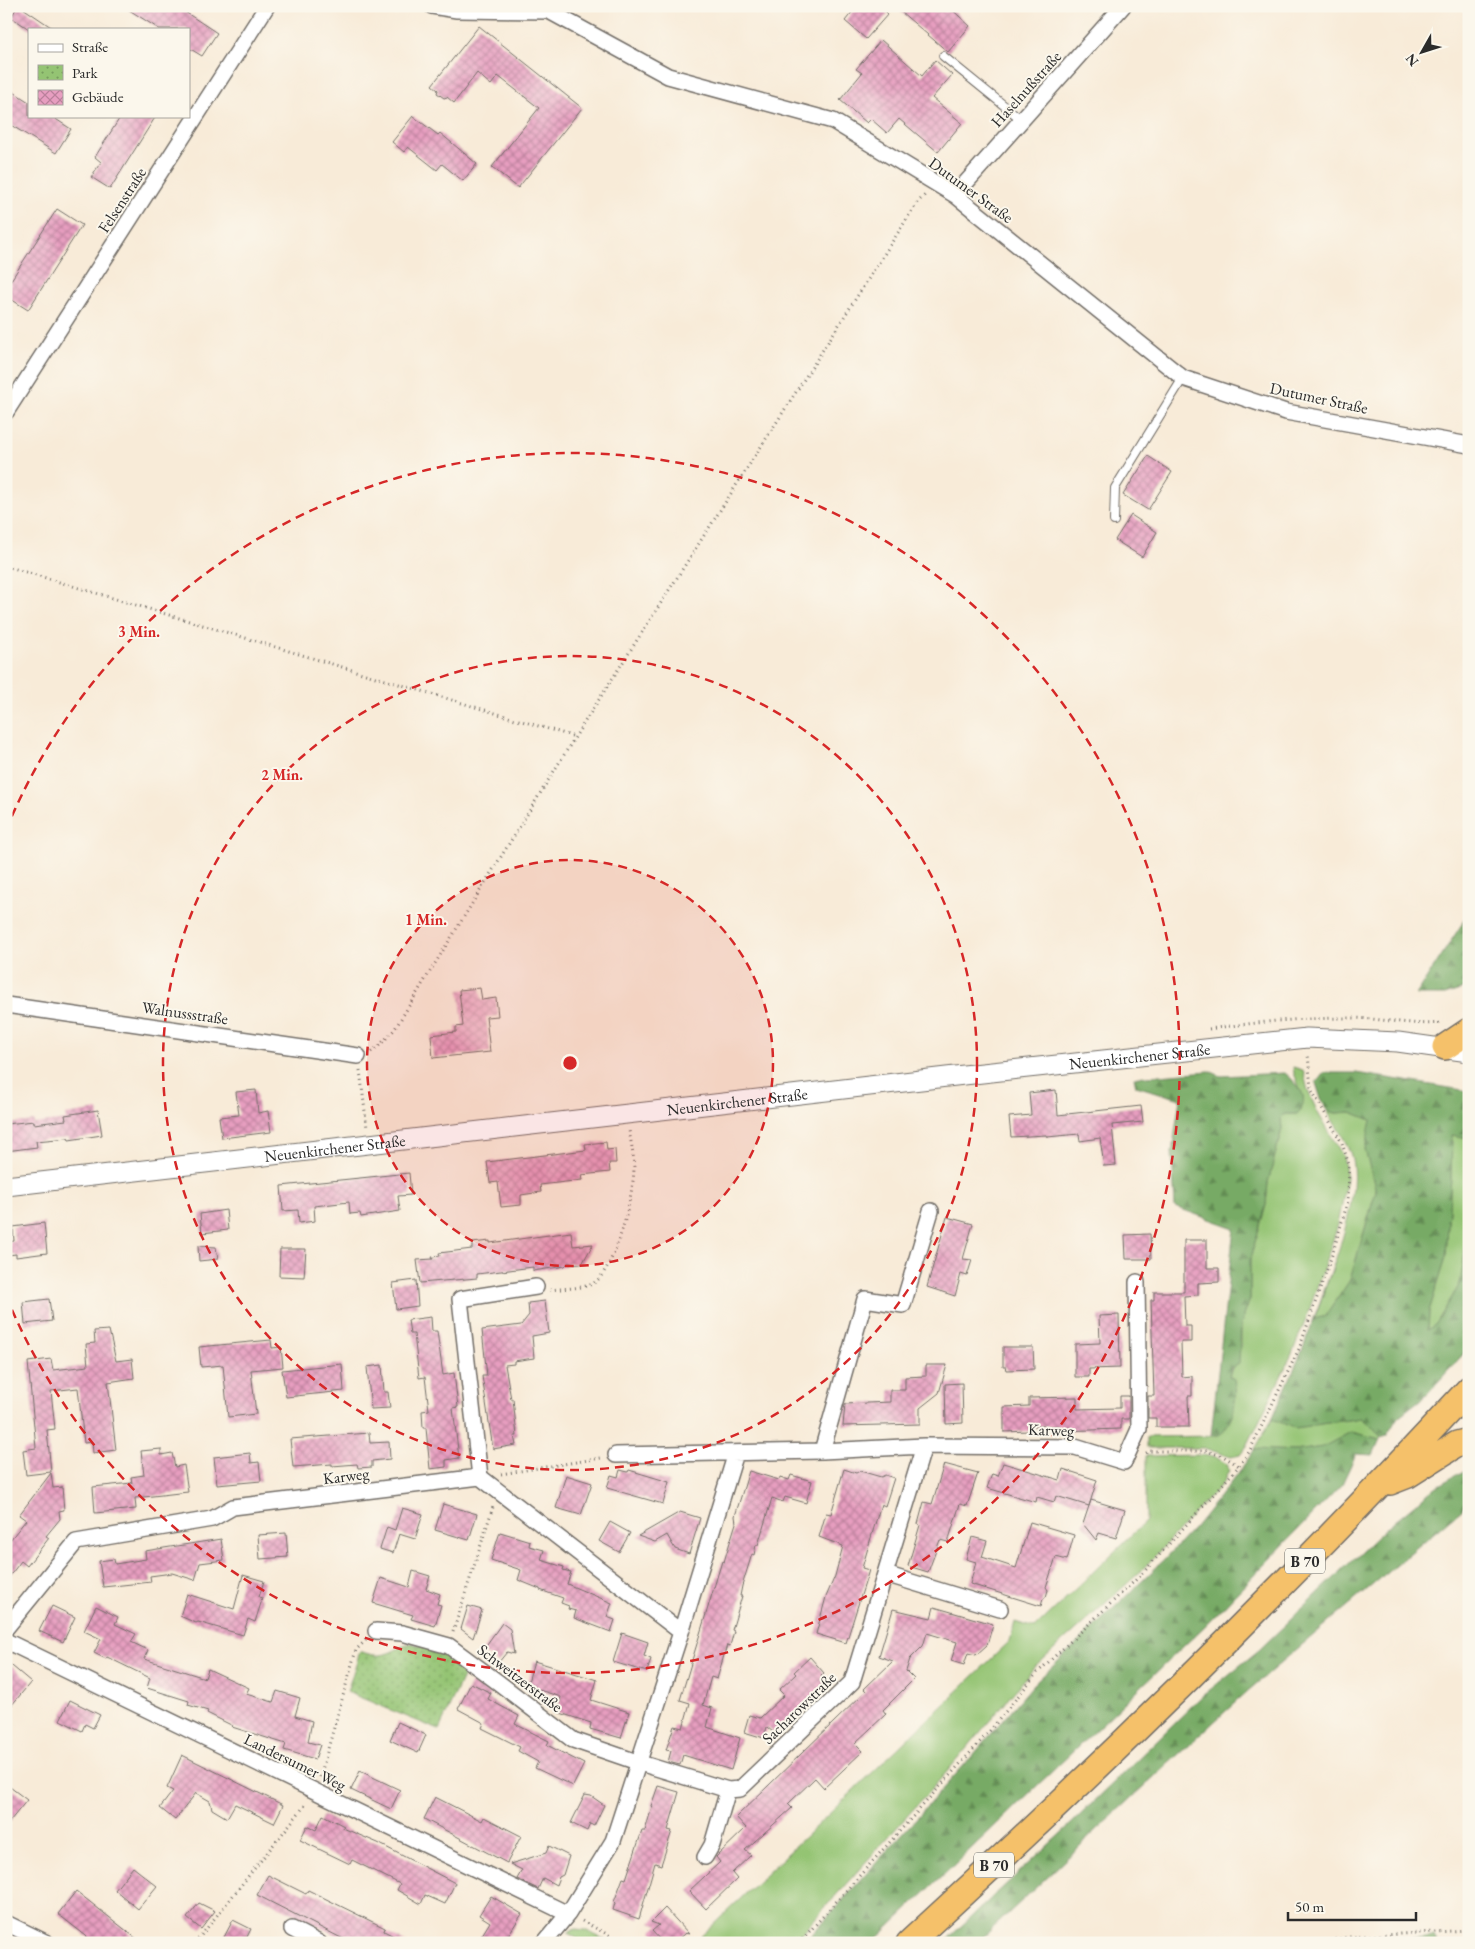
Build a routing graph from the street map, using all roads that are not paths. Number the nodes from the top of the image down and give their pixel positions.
1 (267, 6) edge
2 (432, 6) edge
3 (1123, 6) edge
4 (543, 9) edge
5 (943, 56) dead end
6 (1022, 120) junction
7 (955, 195) junction
8 (1182, 378) junction
9 (6, 412) edge
10 (1469, 445) edge
11 (1114, 521) dead end
12 (6, 1005) edge
13 (1469, 1031) edge
14 (1457, 1050) edge
15 (358, 1056) road end
16 (6, 1186) edge
17 (931, 1211) dead end
18 (1136, 1282) dead end
19 (536, 1287) road end
20 (1469, 1389) edge
21 (1469, 1441) edge
22 (924, 1446) junction
23 (822, 1451) junction
24 (736, 1453) junction
25 (616, 1455) road end
26 (480, 1477) junction
27 (1379, 1487) junction
28 (885, 1574) junction
29 (1000, 1608) dead end
30 (6, 1628) edge
31 (376, 1631) dead end
32 (681, 1632) junction
33 (6, 1641) edge
34 (640, 1764) junction
35 (728, 1790) junction
36 (705, 1858) dead end
37 (568, 1914) junction
38 (6, 1922) edge
39 (292, 1929) dead end
40 (47, 1943) edge
41 (319, 1943) edge
42 (544, 1943) edge
43 (909, 1943) edge

1 - 9 street, Felsenstraße
2 - 4 street, Dutumer Straße
3 - 6 street, Haselnußstraße
4 - 7 street, Dutumer Straße
5 - 6 lane
6 - 7 street, Haselnußstraße
7 - 8 street, Dutumer Straße
8 - 10 street, Dutumer Straße
8 - 11 lane
12 - 15 street, Walnussstraße
13 - 14 highway
14 - 16 street, Neuenkirchener Straße
17 - 23 street
18 - 22 street, Karweg
19 - 26 street
20 - 27 highway, B 70
21 - 27 highway, B 70
22 - 23 street, Karweg
22 - 28 street, Sacharowstraße
23 - 24 street, Karweg
24 - 25 street, Karweg
24 - 32 street
26 - 30 street, Karweg
26 - 32 street
27 - 43 highway, B 70
28 - 29 street
28 - 35 street, Sacharowstraße
31 - 34 street, Schweitzerstraße
32 - 34 street
33 - 37 street, Landersumer Weg
34 - 35 street
34 - 37 street
35 - 36 street
37 - 42 street
38 - 40 street
39 - 41 street

